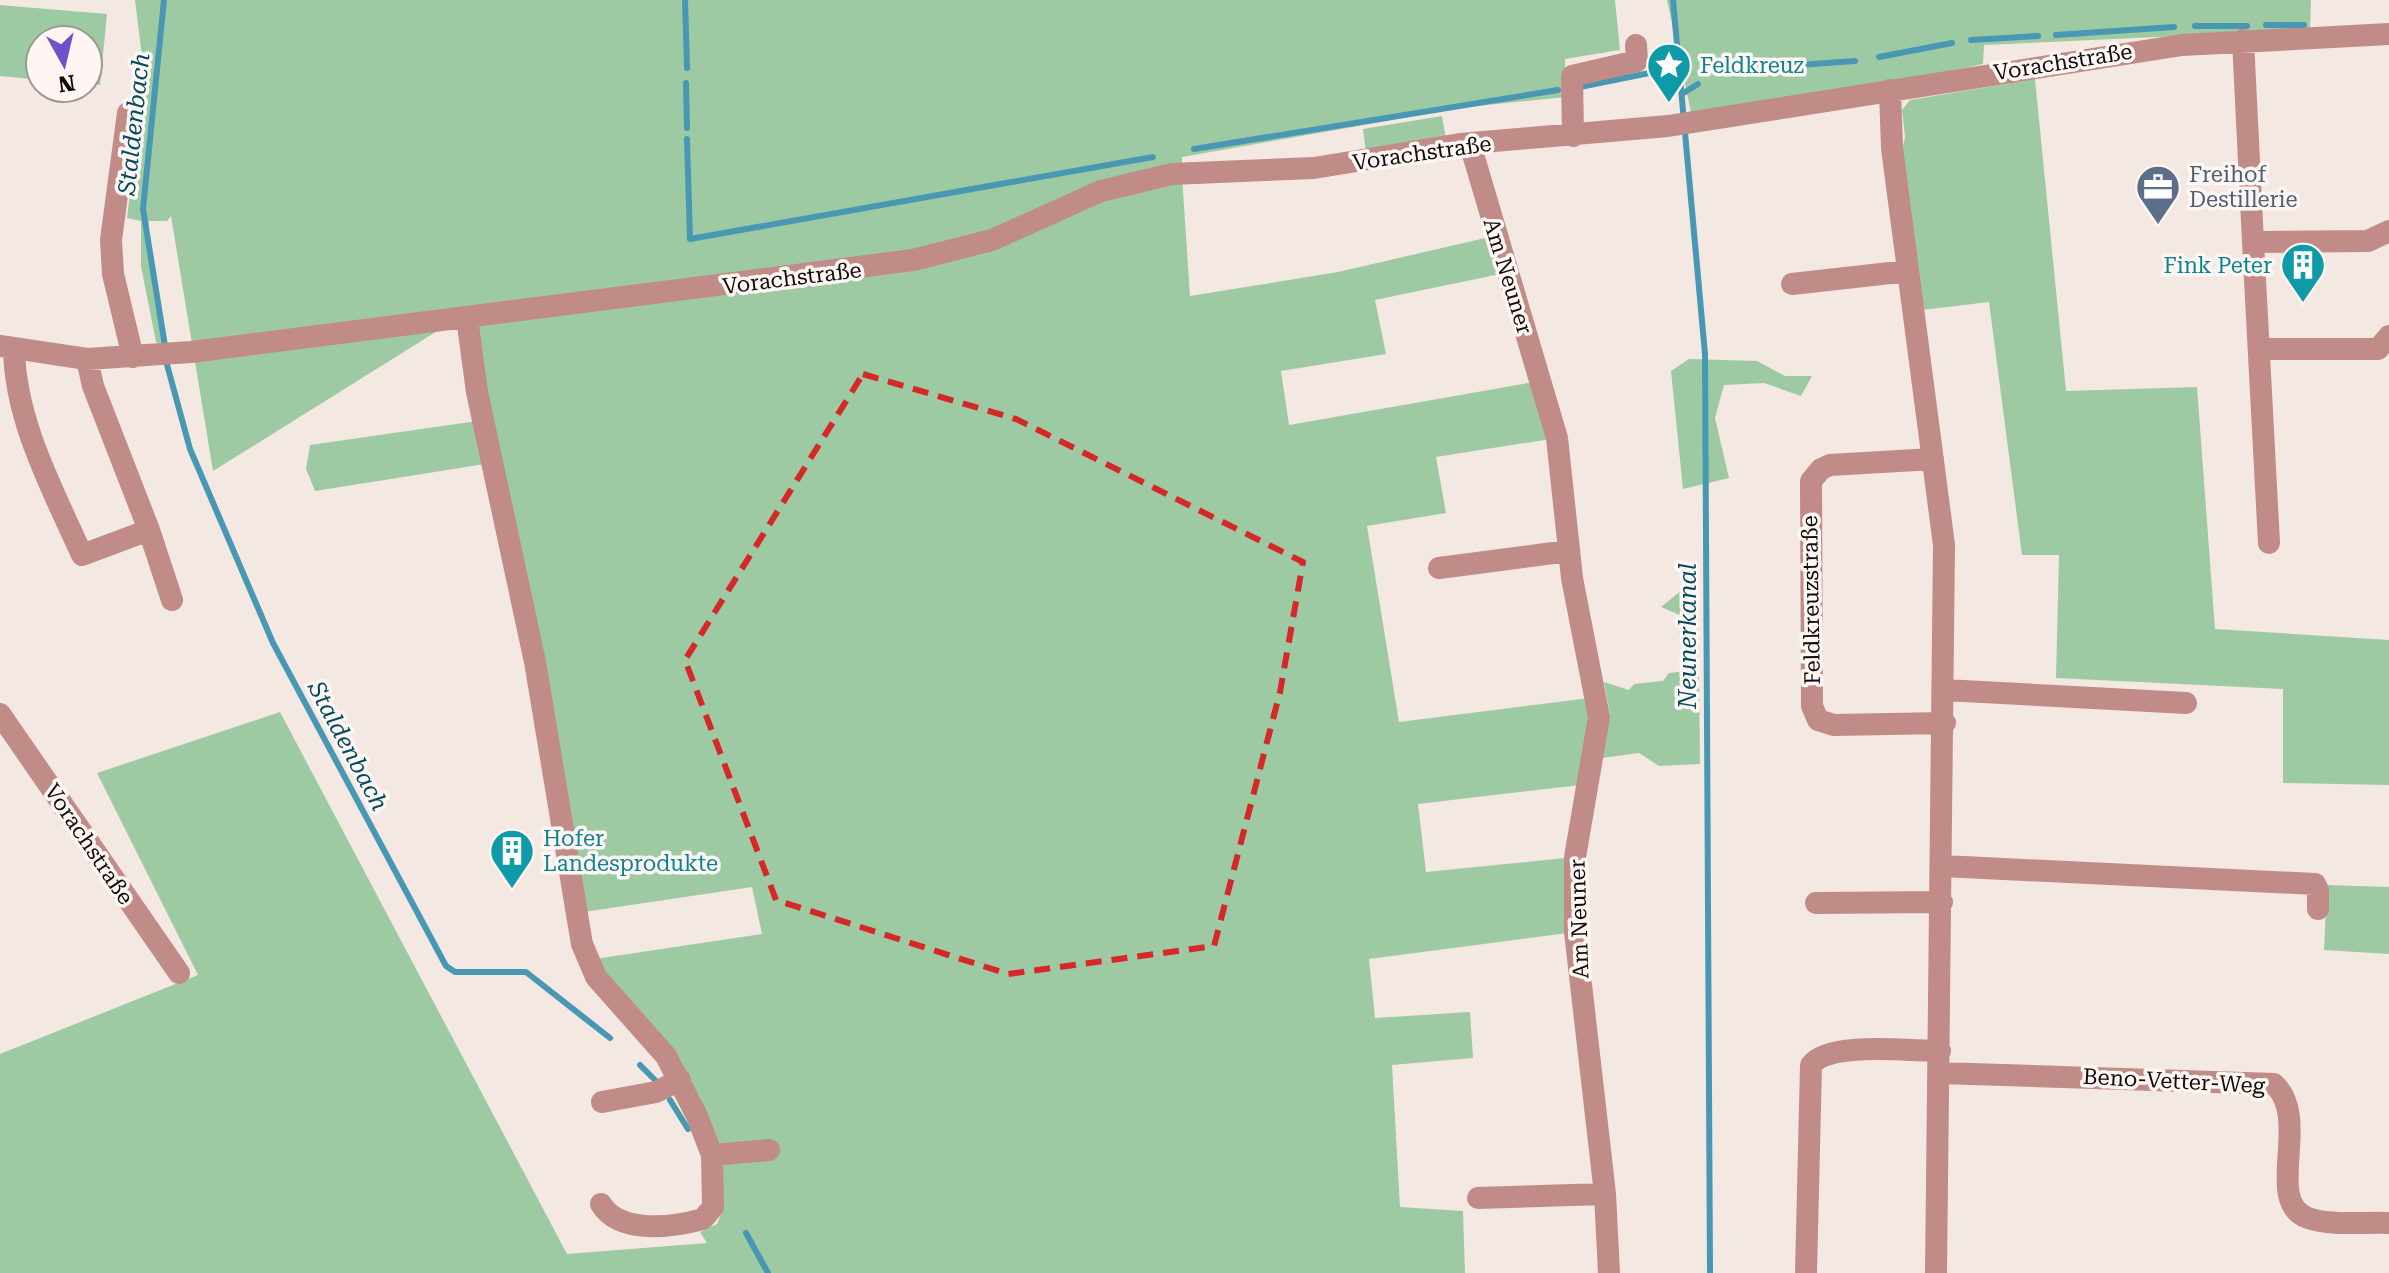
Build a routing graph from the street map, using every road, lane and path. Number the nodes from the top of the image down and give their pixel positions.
1 (2389, 34) edge
2 (2243, 40) junction
3 (1636, 45) dead end
4 (1890, 90) junction
5 (128, 113) dead end
6 (1573, 136) junction
7 (1470, 144) junction
8 (2389, 231) edge
9 (2253, 242) junction
10 (1908, 271) junction
11 (1792, 284) dead end
12 (467, 318) junction
13 (2389, 336) edge
14 (7, 348) edge
15 (2259, 349) junction
16 (133, 357) junction
17 (87, 359) junction
18 (1933, 459) junction
19 (149, 530) junction
20 (2269, 543) dead end
21 (1568, 551) junction
22 (1439, 568) dead end
23 (172, 600) dead end
24 (1945, 690) junction
25 (2186, 703) dead end
26 (0, 714) edge
27 (1945, 723) junction
28 (1943, 866) junction
29 (1942, 902) junction
30 (1816, 903) dead end
31 (2318, 909) dead end
32 (179, 973) dead end
33 (1940, 1062) junction
34 (680, 1080) junction
35 (602, 1102) dead end
36 (769, 1150) dead end
37 (712, 1155) junction
38 (1605, 1194) junction
39 (1478, 1198) dead end
40 (601, 1204) dead end
41 (2389, 1223) edge
42 (1609, 1273) edge
43 (1806, 1273) edge
44 (1936, 1273) edge

1 - 2 street, Vorachstraße
2 - 4 street, Vorachstraße
2 - 9 street
3 - 6 street
4 - 6 street, Vorachstraße
4 - 10 street
5 - 16 street
6 - 7 street, Vorachstraße
7 - 12 street, Vorachstraße
7 - 21 street, Am Neuner
8 - 9 street
9 - 15 street
10 - 11 street
10 - 18 street
12 - 16 street, Vorachstraße
12 - 34 street
13 - 15 street
14 - 17 street, Vorachstraße
14 - 19 street, Vorachstraße
15 - 20 street
16 - 17 street, Vorachstraße
17 - 19 street
18 - 24 street
18 - 27 street, Feldkreuzstraße
19 - 23 street
21 - 22 street
21 - 38 street, Am Neuner
24 - 25 street
24 - 27 street
26 - 32 street, Vorachstraße
27 - 28 street
28 - 29 street
28 - 31 street
29 - 30 street
29 - 33 street
33 - 41 street, Beno-Vetter-Weg
33 - 43 street
33 - 44 street
34 - 35 street
34 - 37 street
36 - 37 street
37 - 40 street
38 - 39 street
38 - 42 street, Am Neuner

